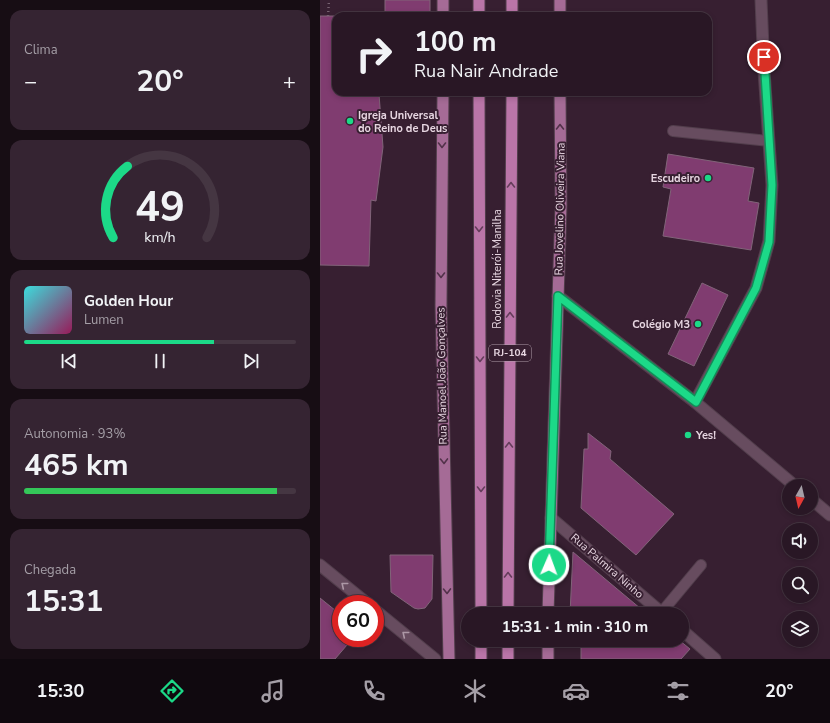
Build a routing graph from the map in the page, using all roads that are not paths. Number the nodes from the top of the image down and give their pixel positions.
1 (443, 0) edge
2 (479, 0) edge
3 (512, 0) edge
4 (560, 0) edge
5 (761, 0) edge
6 (443, 12) edge
7 (479, 12) edge
8 (512, 12) edge
9 (560, 12) edge
10 (443, 96) edge
11 (479, 96) edge
12 (512, 96) edge
13 (560, 96) edge
14 (673, 131) dead end
15 (769, 141) junction
16 (558, 296) junction
17 (696, 402) junction
18 (787, 479) edge
19 (818, 505) edge
20 (830, 515) edge
21 (551, 518) junction
22 (320, 565) edge
23 (701, 565) dead end
24 (357, 595) edge
25 (481, 607) edge
26 (508, 607) edge
27 (548, 607) edge
28 (655, 607) edge
29 (667, 607) edge
30 (384, 617) edge
31 (689, 636) edge
32 (508, 647) edge
33 (548, 647) edge
34 (435, 659) edge
35 (449, 659) edge
36 (508, 659) edge
37 (548, 659) edge
38 (715, 659) edge

1 - 6 main road
2 - 7 highway
3 - 8 highway
4 - 9 main road
5 - 15 street
10 -> 35 main road, Rua Manoel João Gonçalves
11 -> 25 highway, Rodovia Niterói-Manilha / RJ-104
26 -> 12 highway, Rodovia Niterói-Manilha / RJ-104
16 -> 13 main road, Rua Jovelino Oliveira Viana
14 - 15 lane
15 - 17 street
16 - 17 street
16 - 21 main road, Rua Jovelino Oliveira Viana
17 - 18 street
19 - 20 street
21 - 27 main road, Rua Jovelino Oliveira Viana
21 - 28 street, Rua Palmira Ninho
24 -> 22 street
23 - 29 lane
34 -> 30 street
31 - 38 street
32 - 36 highway
33 - 37 main road

